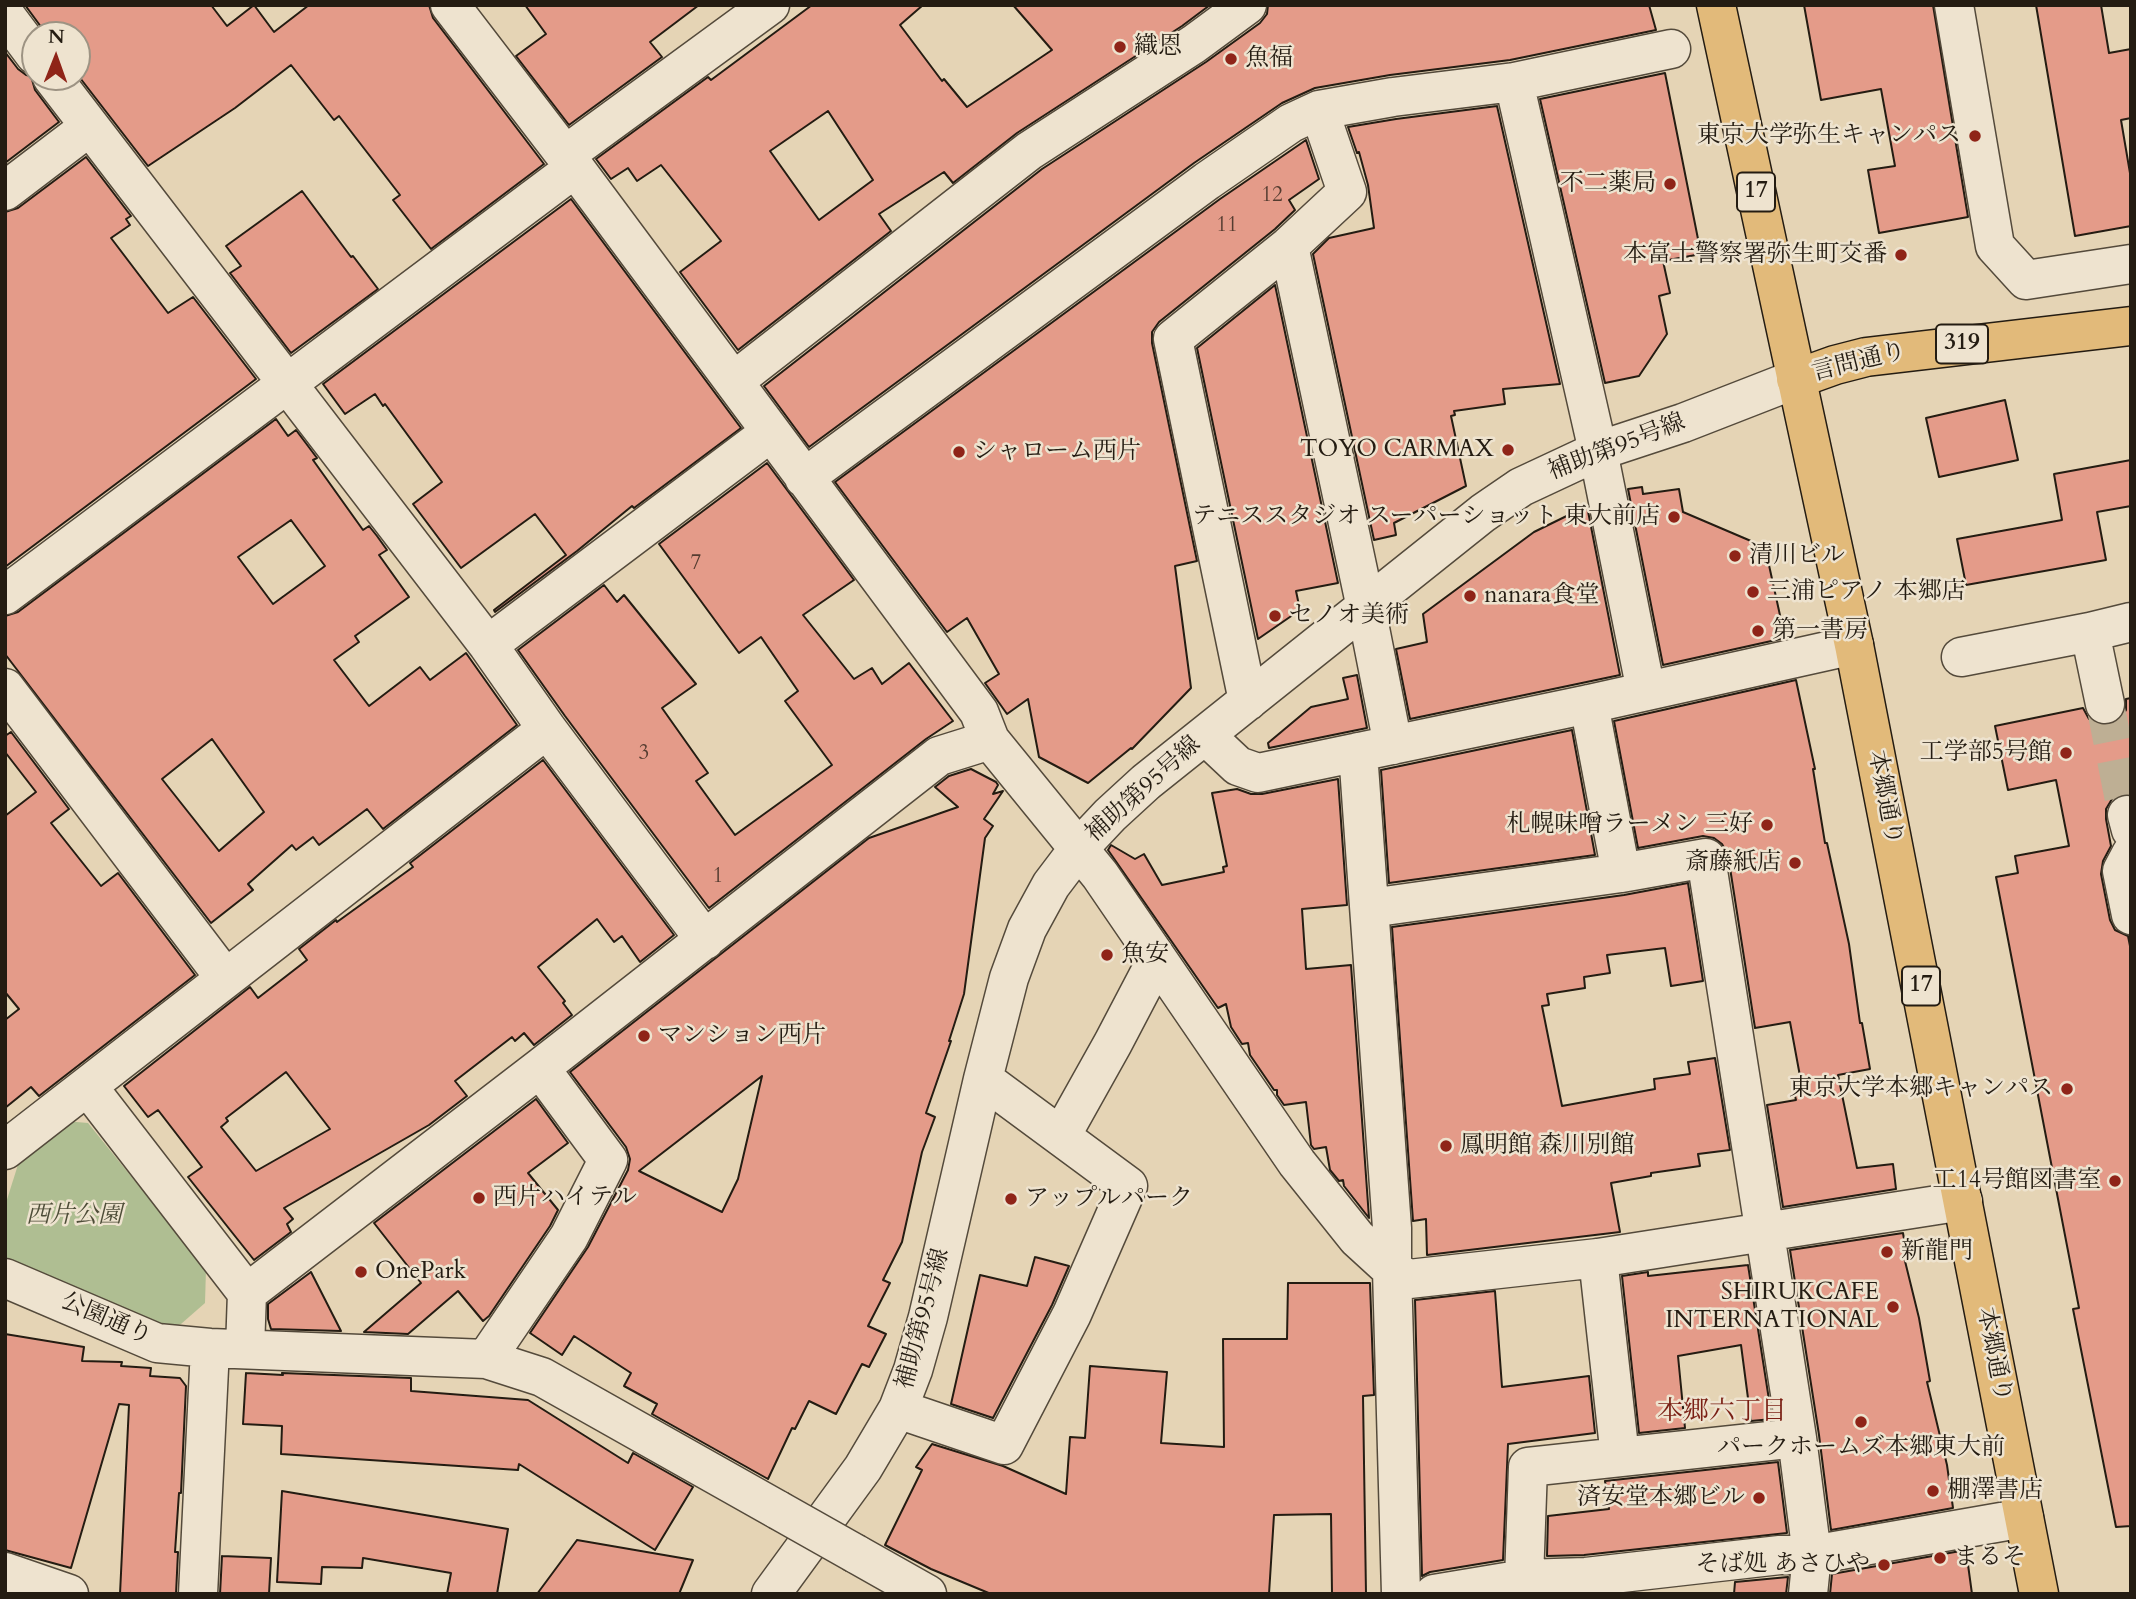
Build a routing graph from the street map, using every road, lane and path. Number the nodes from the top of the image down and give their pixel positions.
1 (450, 5) edge
2 (770, 5) edge
3 (1247, 5) edge
4 (1716, 5) edge
5 (1954, 5) edge
6 (5, 15) edge
7 (21, 36) edge
8 (1671, 49) dead end
9 (1514, 82) junction
10 (62, 91) edge
11 (1319, 110) junction
12 (89, 127) junction
13 (570, 161) junction
14 (5, 191) edge
15 (1289, 246) junction
16 (2131, 264) edge
17 (2131, 326) edge
18 (1796, 379) junction
19 (734, 381) junction
20 (285, 384) junction
21 (772, 432) junction
22 (1598, 451) junction
23 (804, 478) junction
24 (5, 595) edge
25 (1366, 608) junction
26 (2131, 622) edge
27 (2090, 632) junction
28 (488, 645) junction
29 (1854, 645) junction
30 (1961, 657) dead end
31 (5, 688) edge
32 (1646, 691) junction
33 (1248, 701) junction
34 (1589, 704) junction
35 (2105, 704) tunnel mouth
36 (547, 729) junction
37 (1205, 735) junction
38 (990, 740) junction
39 (1375, 749) junction
40 (1079, 848) junction
41 (2131, 854) edge
42 (1621, 873) junction
43 (1370, 908) junction
44 (2131, 915) edge
45 (705, 940) junction
46 (1157, 959) junction
47 (225, 978) junction
48 (540, 1068) junction
49 (983, 1079) junction
50 (88, 1087) junction
51 (1061, 1136) junction
52 (5, 1150) edge
53 (1963, 1201) junction
54 (1765, 1233) junction
55 (1598, 1258) junction
56 (1392, 1265) junction
57 (5, 1278) edge
58 (247, 1293) junction
59 (227, 1348) junction
60 (486, 1359) junction
61 (898, 1409) junction
62 (1797, 1437) junction
63 (1620, 1457) junction
64 (2024, 1518) junction
65 (1812, 1555) junction
66 (5, 1572) edge
67 (1524, 1579) junction
68 (69, 1594) edge
69 (198, 1594) edge
70 (771, 1594) edge
71 (928, 1594) edge
72 (1401, 1594) edge
73 (1434, 1594) edge
74 (1808, 1594) edge
75 (2039, 1594) edge

1 - 13 street
2 - 13 street
3 - 19 street
4 - 18 main road, 本郷通り / 17
5 - 16 street
6 - 7 street
8 - 9 street
9 - 11 street
9 - 22 street
10 - 12 street
11 - 15 street
11 - 23 street
12 - 14 street
12 - 20 street
13 - 19 street
13 - 20 street
15 - 25 street
15 - 33 street
17 - 18 main road, 言問通り / 319
18 - 22 street, 補助第95号線
18 - 29 main road, 本郷通り / 17
19 - 21 street
20 - 24 street
20 - 28 street
21 - 23 street
21 - 28 street
22 - 25 street, 補助第95号線
22 - 32 street
23 - 38 street
25 - 33 street, 補助第95号線
25 - 39 street
26 - 27 street
27 - 30 street
27 - 35 street
28 - 36 street
29 - 32 street
29 - 53 main road, 本郷通り / 17
31 - 47 street
32 - 34 street
33 - 37 street, 補助第95号線
34 - 39 street
34 - 42 street
36 - 45 street
36 - 47 street
37 - 39 street
37 - 40 street, 補助第95号線
38 - 40 street
38 - 45 street
39 - 43 street
40 - 46 street
40 - 49 street, 補助第95号線
41 - 44 street
42 - 43 street
42 - 54 street
43 - 56 street
45 - 48 street
46 - 51 street
46 - 56 street
47 - 50 street
48 - 58 street
48 - 60 street
49 - 51 street
49 - 61 street, 補助第95号線
50 - 52 street
50 - 58 street
51 - 61 street
53 - 54 street
53 - 64 main road, 本郷通り / 17
54 - 55 street
54 - 62 street
55 - 56 street
55 - 63 street
56 - 72 street
57 - 59 street, 公園通り
58 - 59 street
59 - 60 street, 公園通り
59 - 69 street
60 - 71 street, 公園通り, bridge
61 - 70 street, 補助第95号線
62 - 63 street
62 - 65 street
63 - 67 street
64 - 65 street
64 - 75 main road, 本郷通り / 17
65 - 67 street
65 - 74 street
66 - 68 street
67 - 73 street

